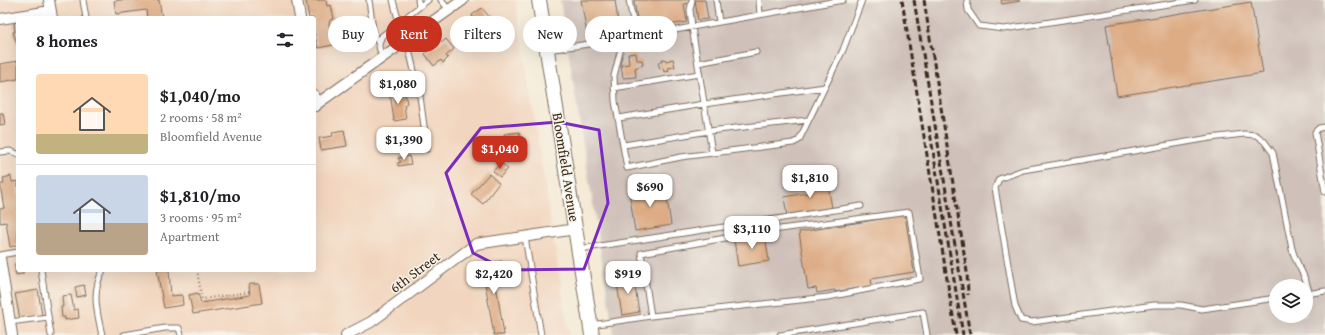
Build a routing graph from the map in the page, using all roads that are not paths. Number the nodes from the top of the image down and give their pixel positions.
1 (49, 0) edge
2 (83, 0) edge
3 (297, 0) edge
4 (369, 0) edge
5 (393, 0) edge
6 (418, 0) edge
7 (428, 0) edge
8 (441, 0) edge
9 (463, 0) edge
10 (540, 0) edge
11 (629, 0) edge
12 (692, 0) edge
13 (716, 0) edge
14 (759, 0) edge
15 (844, 0) edge
16 (862, 0) edge
17 (967, 0) edge
18 (1195, 0) edge
19 (420, 7) junction
20 (449, 10) junction
21 (52, 14) edge
22 (760, 15) junction
23 (31, 16) edge
24 (86, 16) edge
25 (300, 16) edge
26 (372, 16) edge
27 (397, 16) edge
28 (408, 16) edge
29 (441, 16) edge
30 (542, 16) edge
31 (632, 16) edge
32 (16, 17) edge
33 (0, 19) edge
34 (719, 22) junction
35 (692, 27) junction
36 (677, 30) edge
37 (386, 33) edge
38 (378, 43) joint
39 (392, 52) edge
40 (410, 52) edge
41 (547, 52) edge
42 (620, 52) edge
43 (756, 52) dead end
44 (384, 58) junction
45 (698, 63) junction
46 (700, 74) junction
47 (825, 87) junction
48 (614, 88) junction
49 (704, 104) junction
50 (316, 105) edge
51 (619, 118) junction
52 (808, 120) junction
53 (1325, 127) edge
54 (709, 131) junction
55 (624, 145) junction
56 (428, 149) dead end
57 (0, 152) edge
58 (16, 153) edge
59 (712, 153) junction
60 (1325, 192) edge
61 (861, 206) dead end
62 (576, 229) junction
63 (525, 237) junction
64 (579, 249) junction
65 (16, 252) edge
66 (0, 255) edge
67 (0, 258) edge
68 (41, 272) edge
69 (102, 272) edge
70 (1, 273) edge
71 (1306, 279) edge
72 (1325, 291) edge
73 (1313, 293) edge
74 (1269, 299) edge
75 (651, 316) junction
76 (48, 317) junction
77 (10, 322) junction
78 (591, 330) edge
79 (12, 335) edge
80 (51, 335) edge
81 (102, 335) edge
82 (124, 335) edge
83 (181, 335) edge
84 (346, 335) edge
85 (541, 335) edge
86 (780, 335) edge
87 (927, 335) edge

1 - 21 street
2 - 24 lane
3 - 25 street
4 - 26 lane
5 - 27 lane
6 - 19 lane
7 - 19 lane
8 - 20 lane
9 - 20 street
10 - 30 main road, Bloomfield Avenue
11 - 31 lane
12 - 35 lane
13 - 34 lane
14 - 22 lane
15 - 22 lane
16 - 47 lane
17 - 18 lane
19 - 28 lane
20 - 29 street
21 - 23 street
22 - 34 lane
32 - 33 street
34 - 35 lane
35 - 36 lane
35 - 45 lane
37 - 38 lane
38 - 44 lane
39 - 44 street
40 - 56 lane
41 - 62 main road, Bloomfield Avenue
42 - 48 lane
43 - 45 lane
44 - 50 street
45 - 46 lane
46 - 48 lane
46 - 49 lane
47 - 49 lane
47 - 52 lane
48 - 51 lane
49 - 51 lane
49 - 54 lane
51 - 55 lane
52 - 54 lane
52 - 59 lane
53 - 60 lane
54 - 55 lane
54 - 59 lane
55 - 59 lane
57 - 58 lane
61 - 64 lane
62 - 63 street, 6th Street
62 - 64 main road, Bloomfield Avenue
63 - 84 street, 6th Street
63 - 85 lane
64 - 78 main road, Bloomfield Avenue
65 - 66 lane
67 - 70 street
68 - 76 lane
69 - 81 lane
70 - 77 street
71 - 74 lane
72 - 73 lane
75 - 75 lane
75 - 78 lane
76 - 77 lane
76 - 80 lane
77 - 79 street
82 - 83 lane
86 - 87 lane

